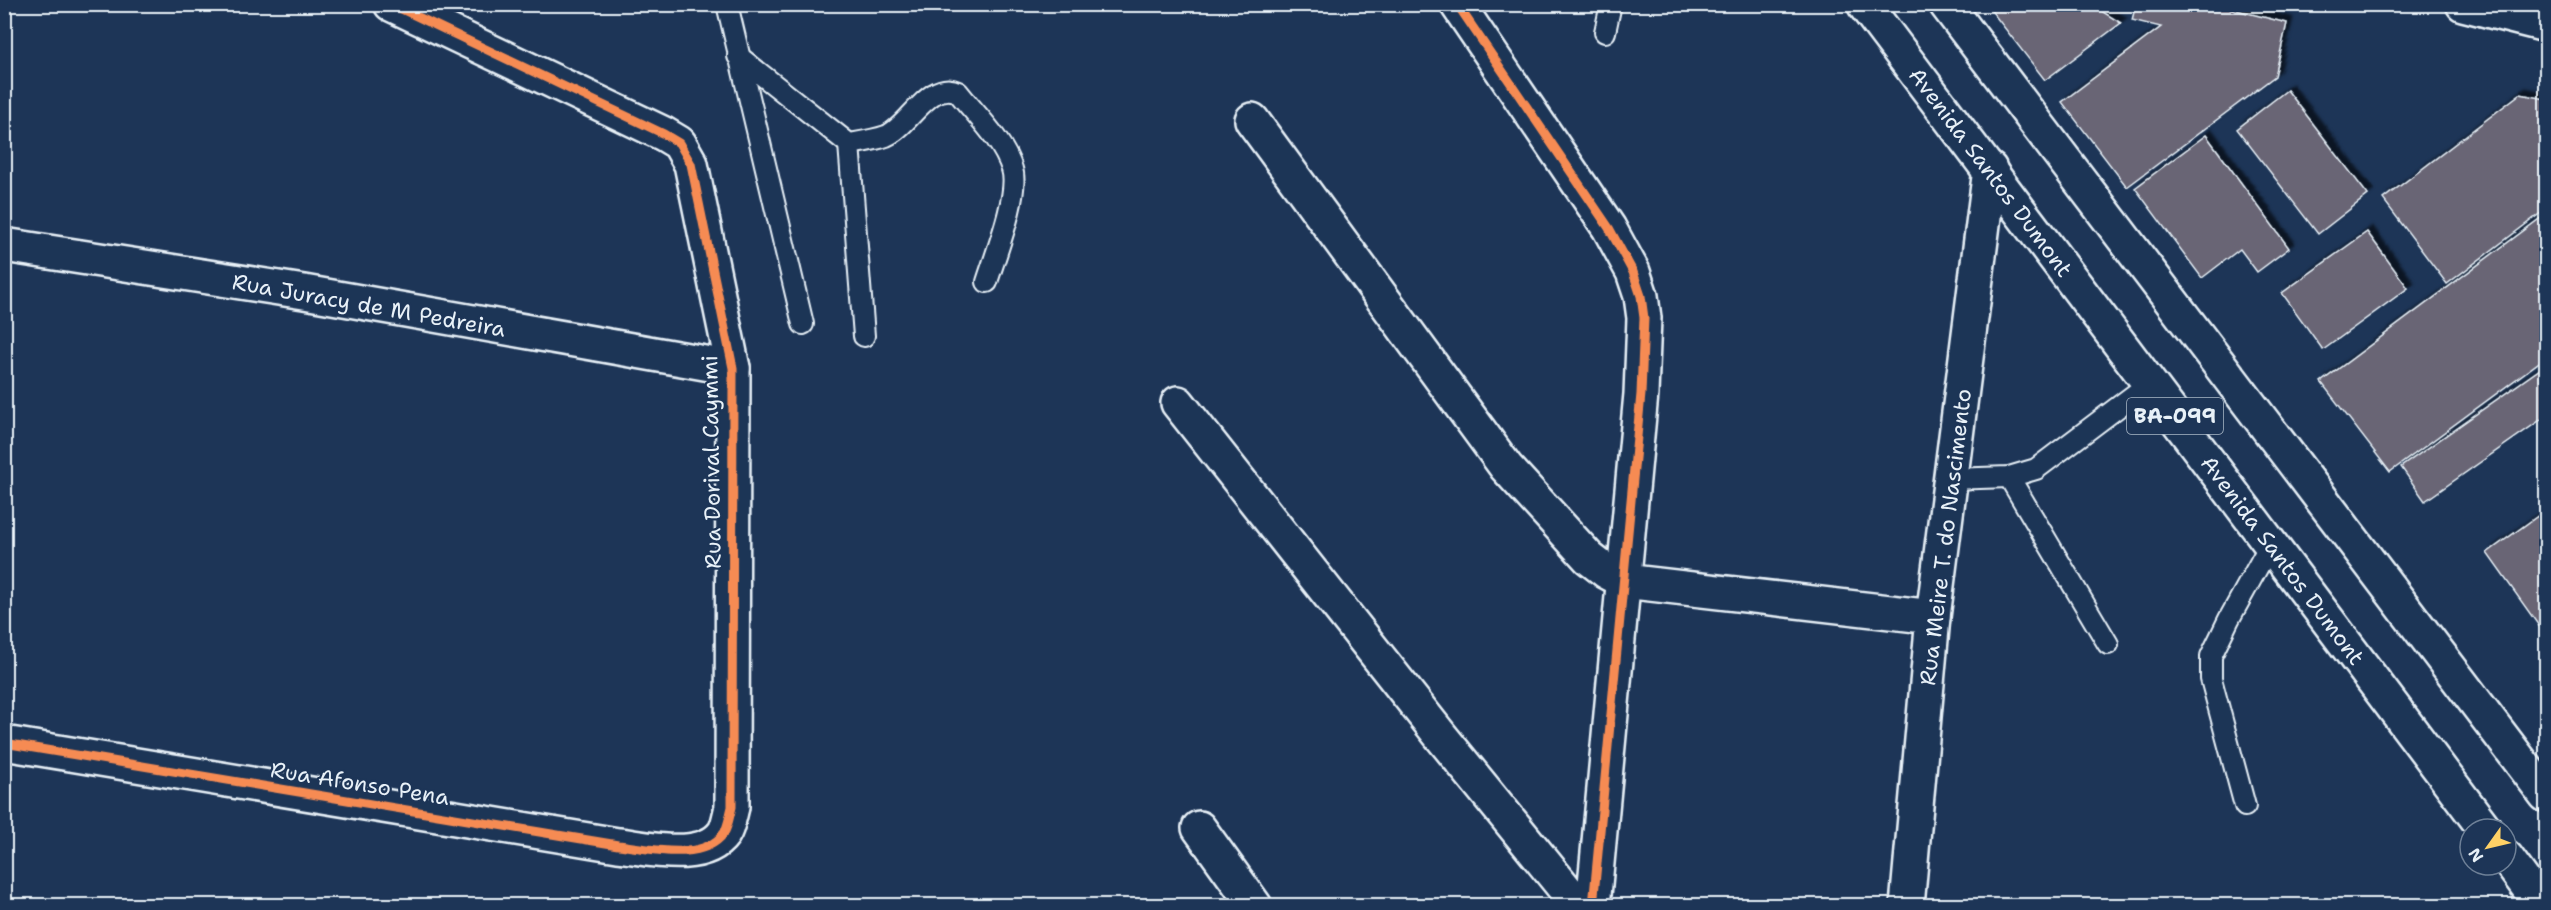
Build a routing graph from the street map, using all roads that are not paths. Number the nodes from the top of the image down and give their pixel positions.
1 (391, 4) edge
2 (727, 4) edge
3 (1457, 4) edge
4 (1611, 4) edge
5 (1864, 4) edge
6 (1946, 4) edge
7 (2463, 4) edge
8 (2534, 22) edge
9 (1605, 32) dead end
10 (738, 56) junction
11 (1252, 120) dead end
12 (849, 144) junction
13 (1990, 170) junction
14 (4, 245) edge
15 (987, 282) dead end
16 (802, 324) dead end
17 (864, 336) dead end
18 (733, 368) junction
19 (2150, 383) junction
20 (1178, 403) dead end
21 (2009, 477) junction
22 (1950, 479) junction
23 (2271, 543) junction
24 (1624, 581) junction
25 (1933, 617) junction
26 (2108, 644) dead end
27 (4, 743) edge
28 (2547, 795) edge
29 (2245, 806) dead end
30 (2476, 817) edge
31 (1200, 828) dead end
32 (709, 846) joint
33 (2518, 873) edge
34 (1256, 906) edge
35 (1579, 906) edge
36 (1593, 906) edge
37 (1907, 906) edge
38 (2542, 906) edge

1 - 18 main road, Rua Dorival Caymmi
2 - 10 lane
3 - 24 main road
4 - 9 lane
5 - 13 main road, Avenida Santos Dumont / BA-099
6 - 28 main road, BA-099
7 - 8 main road
10 - 12 lane
10 - 16 lane
11 - 24 main road
12 - 15 lane
12 - 17 lane
13 - 19 main road, Avenida Santos Dumont / BA-099
13 - 22 main road, Rua Meire T. do Nascimento
14 - 18 main road, Rua Juracy de M Pedreira
18 - 32 main road, Rua Dorival Caymmi
19 - 21 lane
19 - 23 main road, Avenida Santos Dumont / BA-099
20 - 35 main road
21 - 22 lane
21 - 26 lane
22 - 25 main road, Rua Meire T. do Nascimento
23 - 29 lane
23 - 30 main road, Avenida Santos Dumont / BA-099
24 - 25 main road
24 - 36 main road
25 - 37 main road, Rua Meire T. do Nascimento
27 - 32 main road, Rua Afonso Pena
31 - 34 main road
33 - 38 main road

